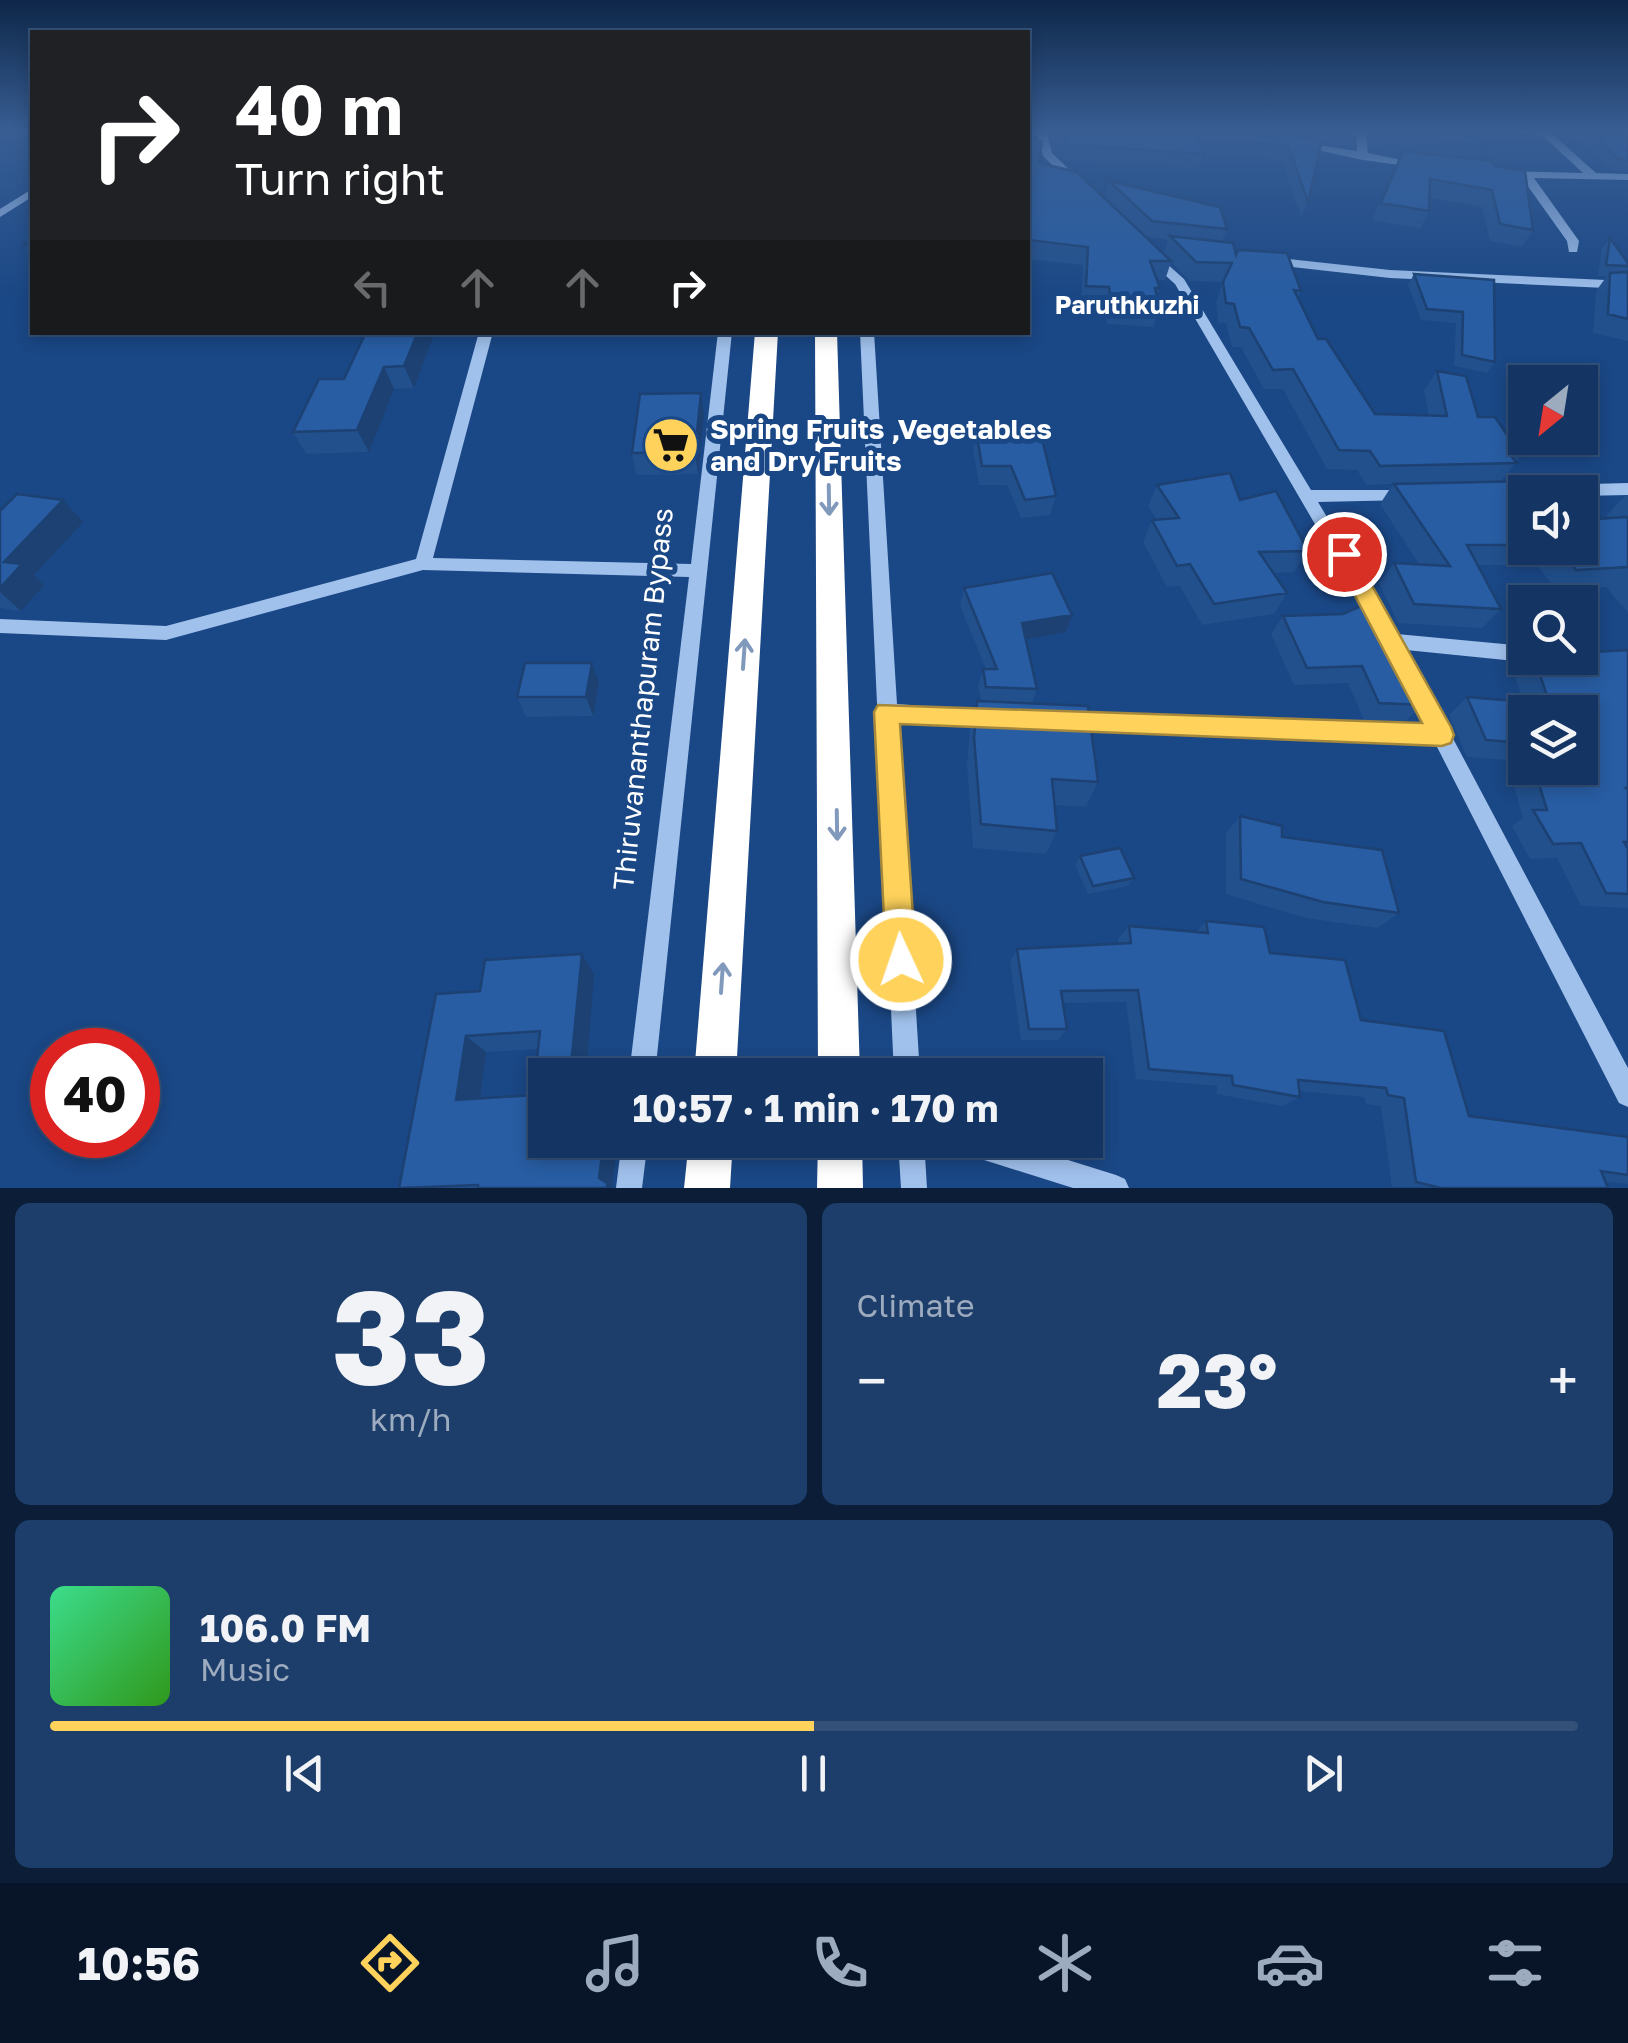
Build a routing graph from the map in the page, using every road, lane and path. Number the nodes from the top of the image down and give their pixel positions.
1 (1083, 188) edge
2 (1535, 188) edge
3 (1086, 192) edge
4 (30, 193) edge
5 (0, 214) edge
6 (1171, 247) edge
7 (1573, 249) dead end
8 (1259, 259) edge
9 (1628, 284) edge
10 (485, 335) edge
11 (725, 335) edge
12 (767, 335) edge
13 (826, 335) edge
14 (867, 335) edge
15 (1628, 490) edge
16 (1502, 492) edge
17 (1426, 494) edge
18 (1311, 496) junction
19 (423, 564) junction
20 (696, 571) junction
21 (0, 626) edge
22 (1392, 641) junction
23 (1508, 652) edge
24 (886, 712) junction
25 (1442, 735) junction
26 (644, 1058) edge
27 (716, 1058) edge
28 (839, 1058) edge
29 (906, 1058) edge
30 (1628, 1094) edge
31 (633, 1158) edge
32 (710, 1158) edge
33 (840, 1158) edge
34 (912, 1158) edge
35 (1020, 1158) edge
36 (630, 1188) edge
37 (707, 1188) edge
38 (840, 1188) edge
39 (914, 1188) edge
40 (1116, 1188) edge

1 - 3 street
2 - 7 street
4 - 5 street
6 - 18 street
8 - 9 street
10 - 19 street
11 - 20 street, Thiruvananthapuram Bypass
27 -> 12 highway
13 -> 28 highway
14 - 24 street
15 - 16 street
17 - 18 street
18 - 22 street
19 - 20 street
19 - 21 street
20 - 26 street, Thiruvananthapuram Bypass
22 - 23 street
22 - 25 street
24 - 25 street
24 - 29 street
25 - 30 street
31 - 36 street
32 - 37 highway
33 - 38 highway
34 - 39 street
35 - 40 street

